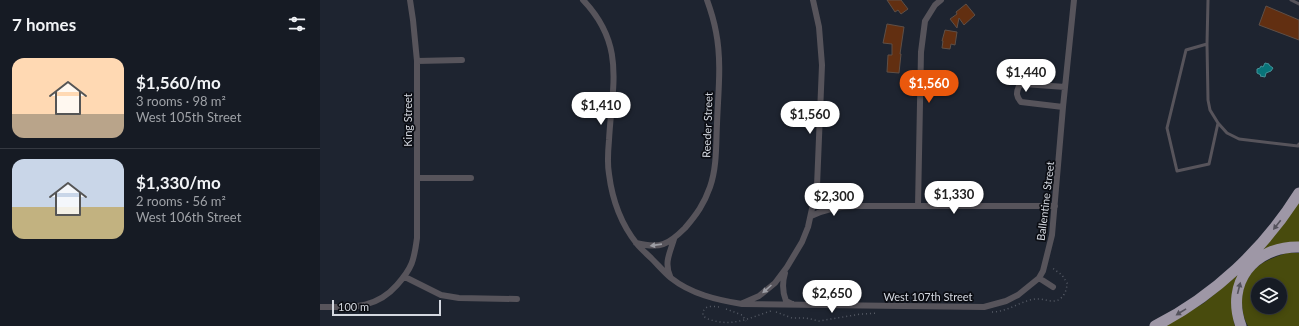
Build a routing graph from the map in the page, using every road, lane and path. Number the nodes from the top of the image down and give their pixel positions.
1 (410, 0) edge
2 (583, 0) edge
3 (707, 0) edge
4 (813, 0) edge
5 (930, 0) edge
6 (942, 0) edge
7 (1074, 0) edge
8 (1208, 0) edge
9 (1291, 0) edge
10 (1299, 4) edge
11 (935, 6) junction
12 (1207, 44) junction
13 (462, 60) dead end
14 (416, 61) junction
15 (1065, 87) junction
16 (1063, 107) junction
17 (1218, 123) junction
18 (1299, 144) edge
19 (417, 178) junction
20 (471, 178) dead end
21 (817, 186) junction
22 (1299, 193) edge
23 (854, 206) junction
24 (918, 206) junction
25 (1055, 206) junction
26 (811, 216) junction
27 (674, 239) junction
28 (636, 243) junction
29 (1299, 247) edge
30 (787, 267) junction
31 (405, 276) junction
32 (671, 278) junction
33 (1039, 278) junction
34 (1053, 287) dead end
35 (518, 299) dead end
36 (742, 304) junction
37 (794, 305) junction
38 (320, 307) edge
39 (746, 321) joint
40 (1156, 326) edge
41 (1241, 326) edge

1 - 14 street, King Street
2 - 28 street, West 107th Street
3 - 27 street, Reeder Street
4 - 21 street
5 - 11 street
6 - 11 street
7 - 15 street, Ballentine Street
8 - 12 lane
9 - 10 lane
11 - 24 street
12 - 17 lane
12 - 17 lane
13 - 14 street
14 - 19 street, King Street
15 - 16 street, Ballentine Street
15 - 16 street
16 - 25 street, Ballentine Street
17 - 18 lane
19 - 20 street
19 - 31 street, King Street
21 - 23 street
21 - 26 street
22 -> 40 highway
23 - 24 street
23 - 26 street
24 - 25 street
25 - 33 street, Ballentine Street
26 - 30 street
27 -> 28 street, Reeder Street
27 - 32 street, Reeder Street
28 - 32 street, West 107th Street
41 -> 29 highway
30 -> 36 street
30 - 37 street
31 - 35 street
31 - 38 street, King Street
32 - 36 street, West 107th Street
33 - 34 street
33 - 37 street, West 107th Street
36 - 37 street, West 107th Street
39 - 39 path

